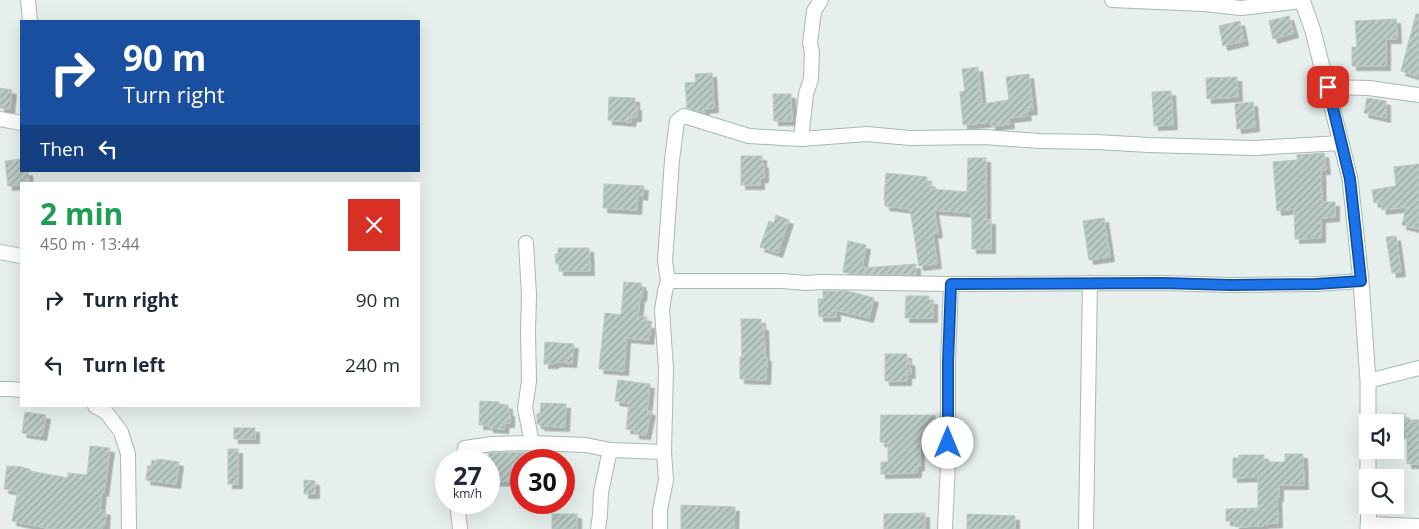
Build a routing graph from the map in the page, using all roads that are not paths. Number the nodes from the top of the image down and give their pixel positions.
1 (28, 0) edge
2 (821, 0) edge
3 (1112, 0) edge
4 (1302, 0) edge
5 (30, 20) edge
6 (1328, 87) junction
7 (1419, 95) edge
8 (0, 119) edge
9 (20, 123) edge
10 (801, 139) junction
11 (1341, 143) junction
12 (526, 243) dead end
13 (0, 252) edge
14 (20, 256) edge
15 (668, 281) junction
16 (1361, 281) junction
17 (951, 284) junction
18 (1090, 284) junction
19 (1419, 368) edge
20 (1368, 380) junction
21 (0, 389) edge
22 (20, 390) edge
23 (97, 407) edge
24 (1368, 414) edge
25 (532, 443) junction
26 (465, 449) edge
27 (610, 450) junction
28 (664, 452) junction
29 (458, 514) edge
30 (1369, 526) edge
31 (1419, 526) edge
32 (129, 529) edge
33 (460, 529) edge
34 (598, 529) edge
35 (660, 529) edge
36 (945, 529) edge
37 (1086, 529) edge

1 - 5 street
2 - 10 street
3 - 4 street
4 - 6 street
6 - 7 street
6 - 11 street
8 - 9 street
10 - 11 street
10 - 15 street
11 - 16 street
12 - 25 street
13 - 14 street
15 - 17 street
15 - 28 street
16 - 18 street
16 - 20 street
17 - 18 street
17 - 36 street
18 - 37 street
19 - 20 street
20 - 24 street
21 - 22 street
23 - 32 street
25 - 26 street
25 - 27 street
27 - 28 street
27 - 34 street
28 - 35 street
29 - 33 street
30 - 31 street

